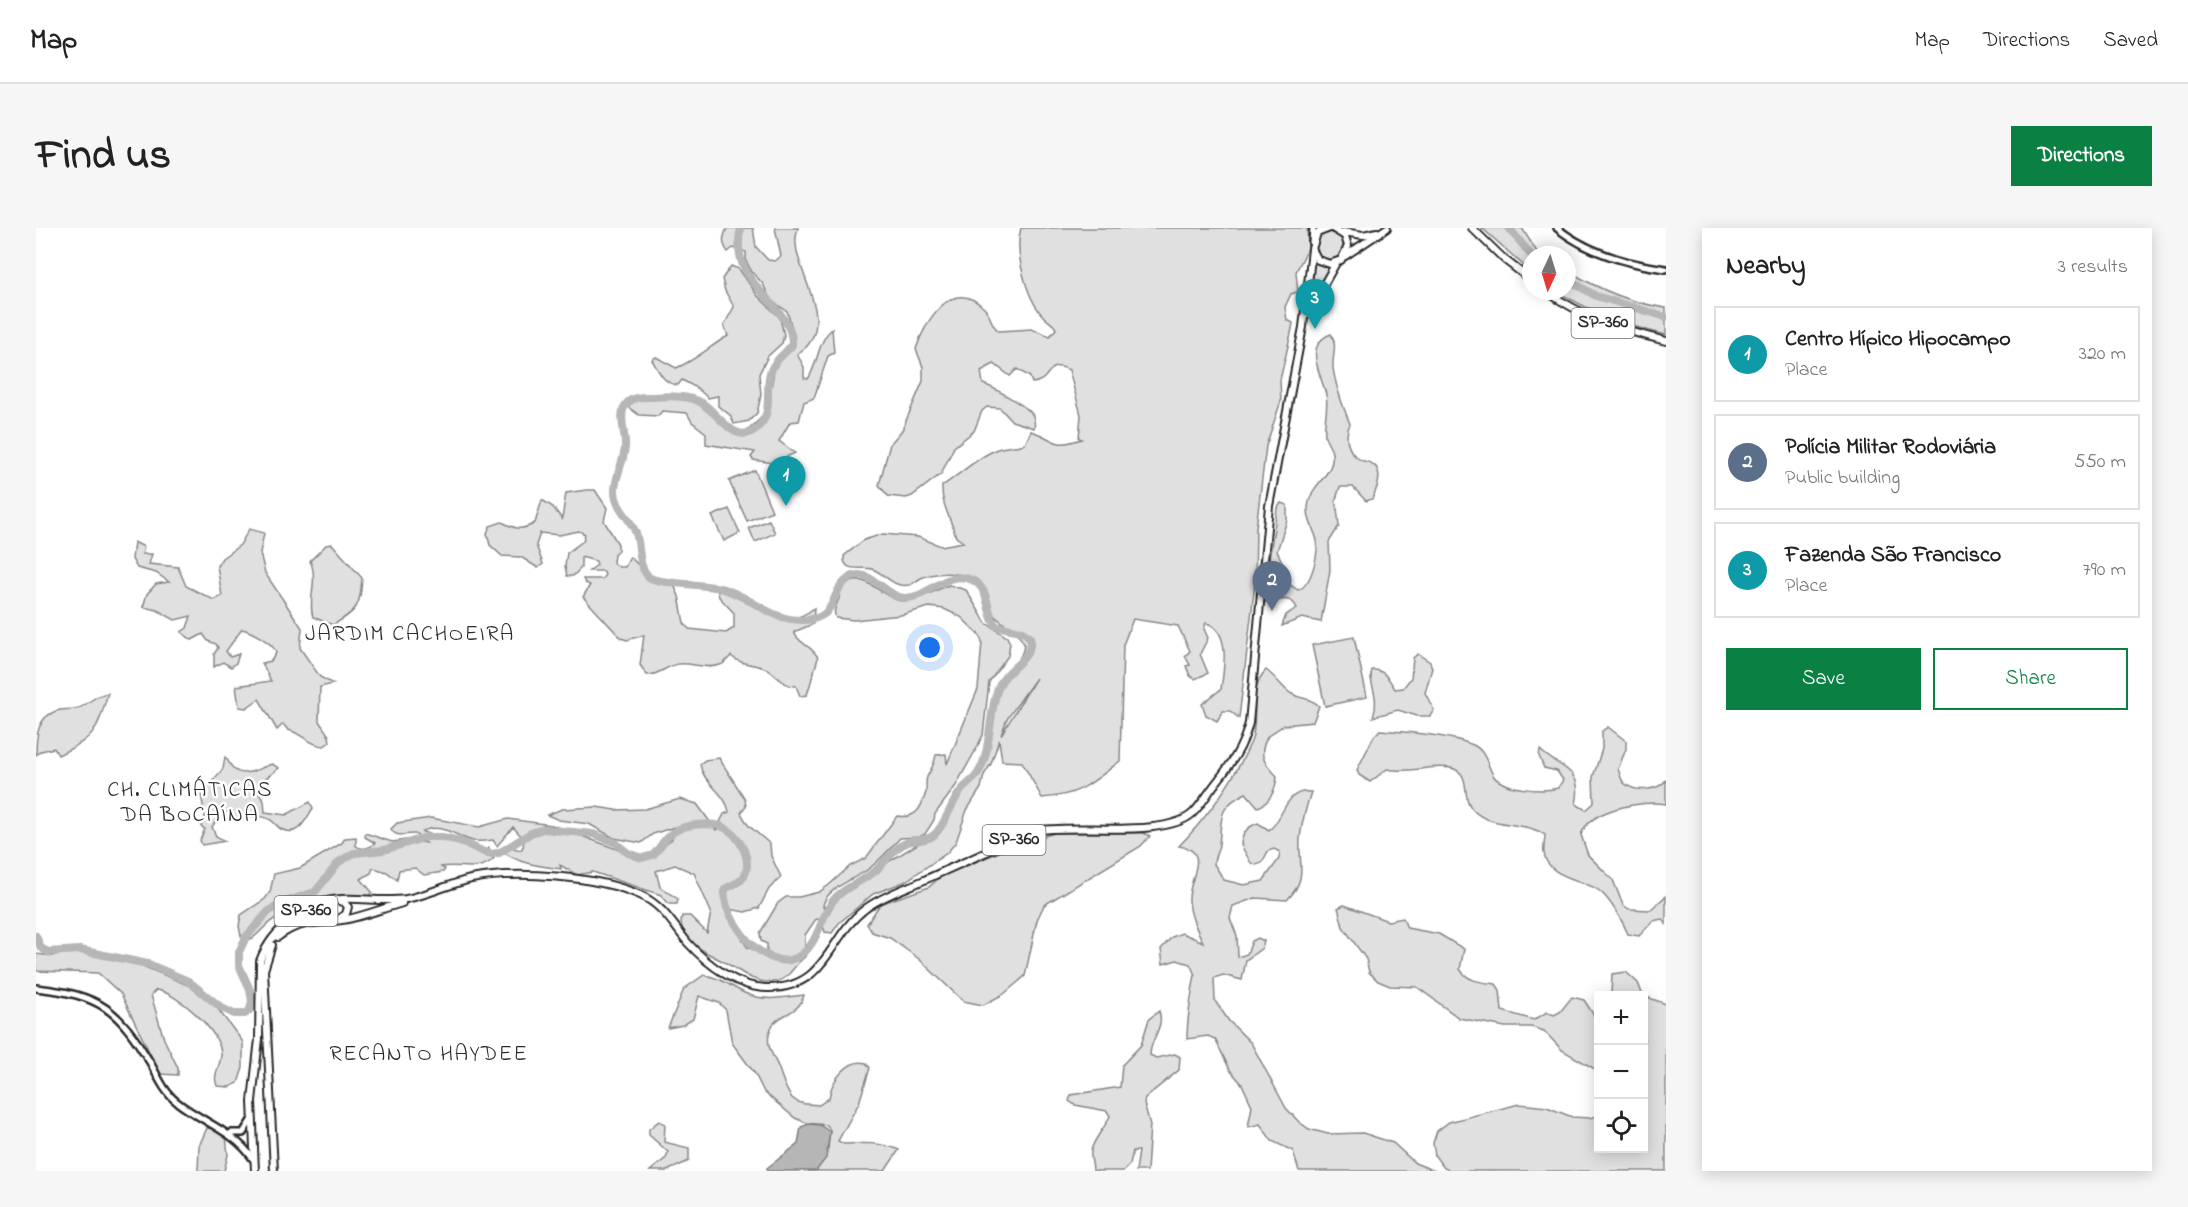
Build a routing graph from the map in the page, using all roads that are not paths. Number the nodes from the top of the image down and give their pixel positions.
1 (1313, 228) edge
2 (1331, 228) edge
3 (1472, 228) edge
4 (1557, 228) edge
5 (1385, 229) edge
6 (1341, 232) junction
7 (1312, 246) junction
8 (1345, 256) junction
9 (1336, 263) junction
10 (1666, 269) edge
11 (1522, 273) edge
12 (1560, 300) edge
13 (1304, 320) junction
14 (1666, 341) edge
15 (412, 897) junction
16 (329, 902) junction
17 (334, 920) junction
18 (36, 988) edge
19 (252, 1119) junction
20 (223, 1130) junction
21 (253, 1159) junction
22 (255, 1171) edge
23 (274, 1171) edge

1 - 7 main road
2 - 6 main road, SP-360
2 - 7 main road, SP-360
3 - 11 main road
4 - 10 main road
5 - 6 main road, SP-360
5 - 8 main road, SP-360
6 - 8 main road
7 - 9 main road
7 - 13 main road, SP-360
8 - 9 main road, SP-360
9 - 13 main road, SP-360
12 - 14 main road, SP-360
13 - 15 main road, SP-360
15 - 16 main road, SP-360
15 - 17 main road, SP-360
16 - 17 main road
16 - 19 main road, SP-360
17 - 23 main road, SP-360
18 - 20 main road
19 - 20 main road
19 - 21 main road, SP-360
20 - 21 main road
21 - 22 main road, SP-360

